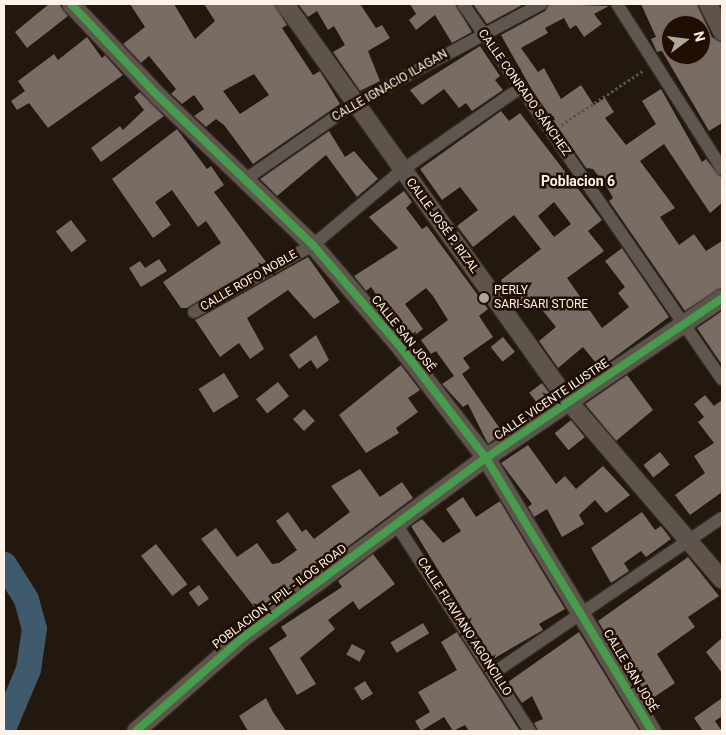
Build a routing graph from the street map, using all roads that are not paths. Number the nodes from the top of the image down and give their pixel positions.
1 (285, 4) edge
2 (463, 4) edge
3 (541, 4) edge
4 (617, 4) edge
5 (708, 4) edge
6 (79, 6) edge
7 (722, 32) edge
8 (482, 33) junction
9 (520, 88) junction
10 (354, 104) junction
11 (722, 169) edge
12 (401, 171) junction
13 (246, 179) junction
14 (313, 245) junction
15 (722, 298) edge
16 (194, 312) dead end
17 (682, 325) junction
18 (722, 379) edge
19 (570, 403) junction
20 (486, 458) junction
21 (722, 518) edge
22 (396, 524) junction
23 (687, 543) junction
24 (722, 580) edge
25 (582, 612) junction
26 (495, 672) junction
27 (136, 731) edge
28 (530, 731) edge
29 (652, 731) edge

1 - 10 street, CALLE JOSÉ P. RIZAL
2 - 8 street, CALLE CONRADO SÁNCHEZ
3 - 8 street, CALLE IGNACIO ILAGAN
4 - 11 street
5 - 7 street
6 - 13 street, CALLE SAN JOSÉ
8 - 9 street, CALLE CONRADO SÁNCHEZ
8 - 10 street, CALLE IGNACIO ILAGAN
9 - 12 street, CALLE ROFO NOBLE
9 - 17 street, CALLE CONRADO SÁNCHEZ
10 - 12 street, CALLE JOSÉ P. RIZAL
10 - 13 street, CALLE IGNACIO ILAGAN
12 - 14 street, CALLE ROFO NOBLE
12 - 19 street, CALLE JOSÉ P. RIZAL
13 - 14 street, CALLE SAN JOSÉ
14 - 16 street, CALLE ROFO NOBLE
14 - 20 street, CALLE SAN JOSÉ
15 - 17 street, CALLE VICENTE ILUSTRE
17 - 18 street, CALLE CONRADO SÁNCHEZ
17 - 19 street, CALLE VICENTE ILUSTRE
19 - 20 street, CALLE VICENTE ILUSTRE
19 - 23 street, CALLE JOSÉ P. RIZAL
20 - 22 street, CALLE VICENTE ILUSTRE
20 - 25 street, CALLE SAN JOSÉ
21 - 23 street
22 - 26 street, CALLE FLAVIANO AGONCILLO
22 - 27 street, POBLACION - IPIL - ILOG ROAD
23 - 24 street, CALLE JOSÉ P. RIZAL
23 - 25 street
25 - 26 street
25 - 29 street, CALLE SAN JOSÉ
26 - 28 street, CALLE FLAVIANO AGONCILLO

